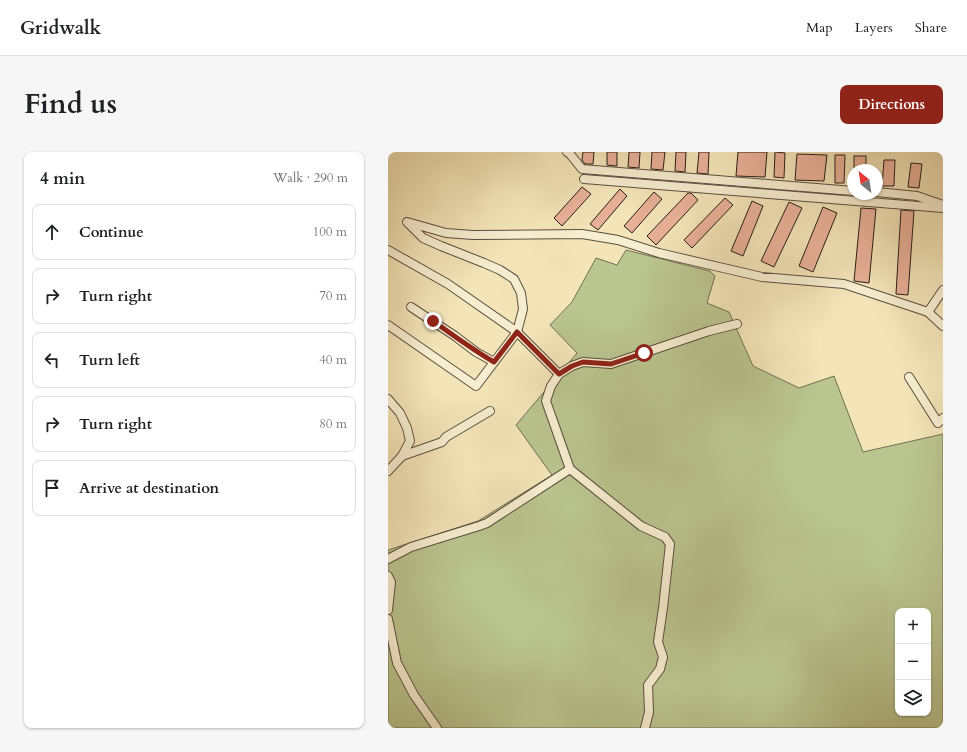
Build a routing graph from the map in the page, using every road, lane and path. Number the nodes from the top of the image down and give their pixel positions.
1 (567, 152) edge
2 (584, 180) dead end
3 (847, 190) edge
4 (883, 193) edge
5 (943, 205) edge
6 (943, 208) edge
7 (388, 250) edge
8 (943, 290) edge
9 (411, 307) dead end
10 (928, 312) junction
11 (737, 324) dead end
12 (388, 325) edge
13 (943, 326) edge
14 (517, 332) junction
15 (494, 362) junction
16 (559, 374) junction
17 (909, 377) dead end
18 (388, 399) edge
19 (490, 411) dead end
20 (943, 418) edge
21 (402, 456) junction
22 (570, 469) junction
23 (388, 471) edge
24 (388, 559) edge
25 (388, 576) edge
26 (388, 610) edge
27 (388, 619) edge
28 (437, 728) edge
29 (645, 728) edge

1 - 3 street
2 - 6 street
4 - 5 street
7 - 14 street
8 - 10 street
9 - 15 street
10 - 13 street
10 - 14 street
11 - 16 street
12 - 15 street
14 - 15 street
14 - 16 street
16 - 22 street
17 - 20 street
18 - 21 street
19 - 21 street
21 - 23 street
22 - 24 street
22 - 29 street
25 - 26 street
27 - 28 street

